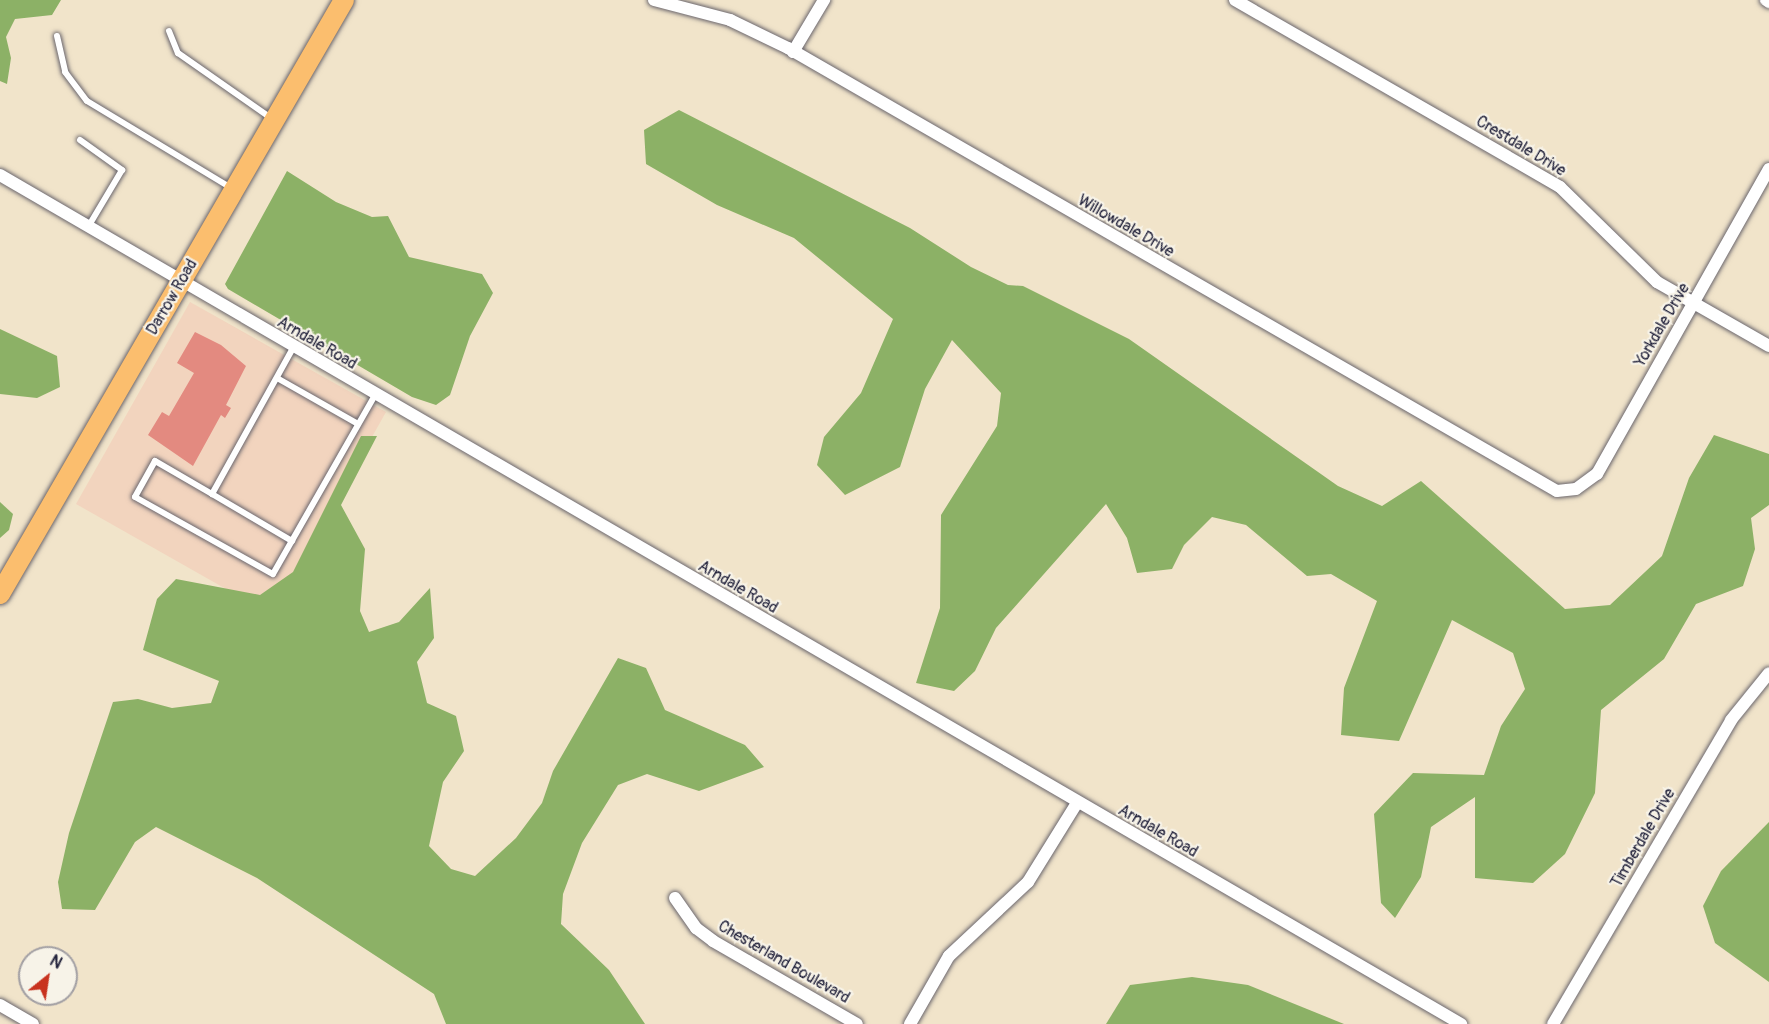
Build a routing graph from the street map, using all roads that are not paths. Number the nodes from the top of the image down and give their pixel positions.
1 (344, 0) edge
2 (654, 0) edge
3 (824, 0) edge
4 (1236, 0) edge
5 (170, 31) dead end
6 (57, 36) dead end
7 (793, 52) junction
8 (274, 120) junction
9 (80, 140) dead end
10 (1769, 169) edge
11 (0, 175) edge
12 (234, 189) junction
13 (87, 227) junction
14 (179, 283) junction
15 (1693, 304) junction
16 (1769, 346) edge
17 (293, 348) junction
18 (276, 378) junction
19 (375, 395) junction
20 (358, 424) junction
21 (1576, 489) joint
22 (212, 494) junction
23 (292, 541) junction
24 (0, 594) edge
25 (1769, 674) edge
26 (1077, 803) junction
27 (675, 898) dead end
28 (0, 1005) edge
29 (33, 1024) edge
30 (857, 1024) edge
31 (910, 1024) edge
32 (1461, 1024) edge
33 (1553, 1024) edge

1 - 8 main road, Darrow Road
2 - 7 street, Willowdale Drive
3 - 7 street
4 - 15 street, Crestdale Drive
5 - 8 lane
6 - 12 lane
7 - 21 street, Willowdale Drive
8 - 12 main road, Darrow Road
9 - 13 lane
10 - 15 street, Yorkdale Drive
11 - 13 street, Arndale Road
12 - 14 main road, Darrow Road
13 - 14 street, Arndale Road
14 - 17 street, Arndale Road
14 - 24 main road, Darrow Road
15 - 16 street, Crestdale Drive
15 - 21 street, Yorkdale Drive
17 - 18 lane
17 - 19 street, Arndale Road
18 - 20 lane
18 - 22 lane
19 - 20 lane
19 - 26 street, Arndale Road
20 - 23 lane
22 - 23 lane
22 - 23 lane
25 - 33 street, Timberdale Drive
26 - 31 street
26 - 32 street, Arndale Road
27 - 30 street, Chesterland Boulevard
28 - 29 street

